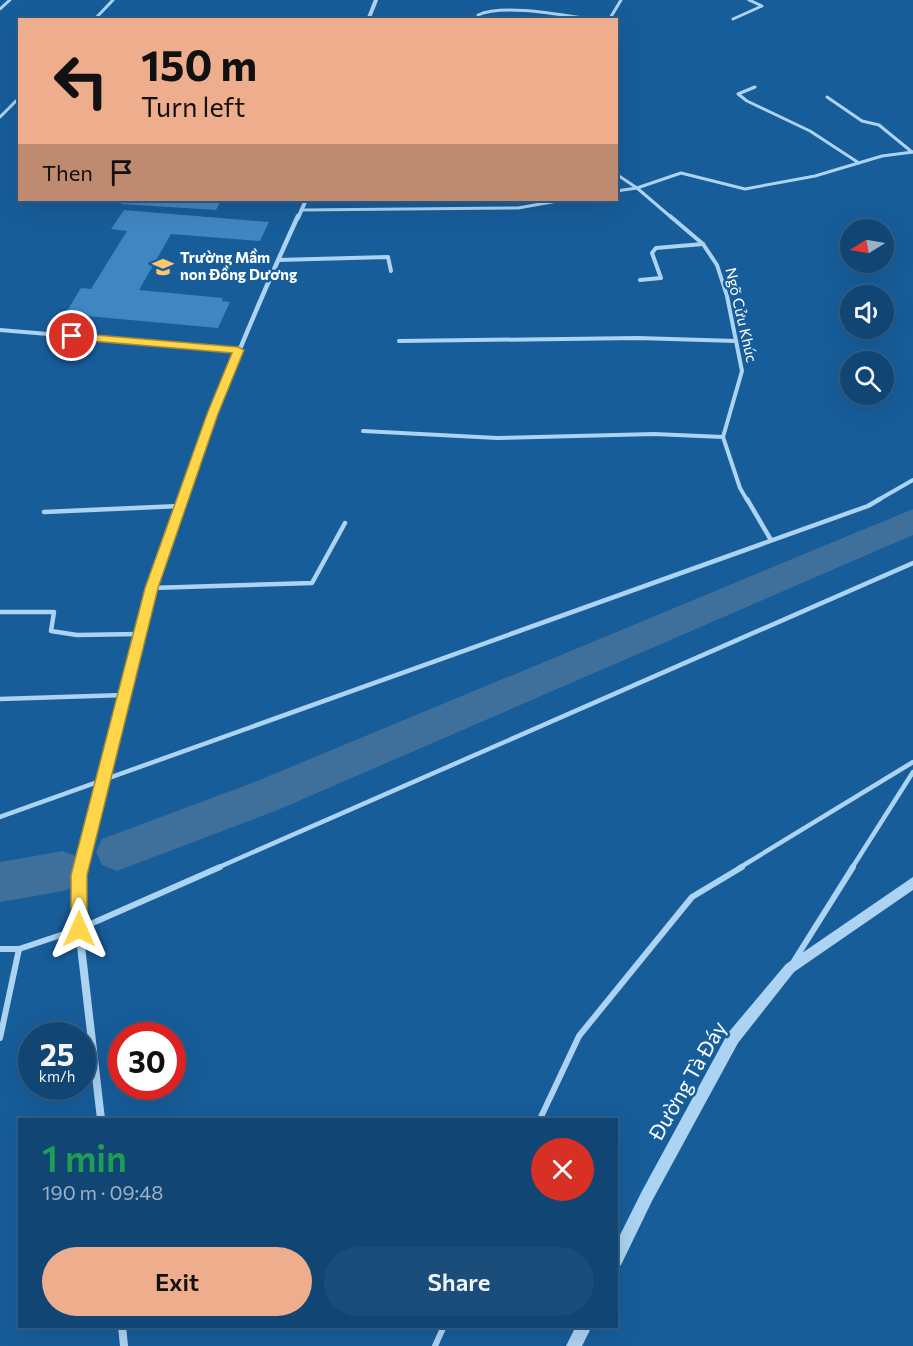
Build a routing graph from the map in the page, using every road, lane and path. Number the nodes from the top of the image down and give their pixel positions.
1 (10, 0) edge
2 (112, 0) edge
3 (376, 0) edge
4 (621, 0) edge
5 (749, 0) edge
6 (0, 9) edge
7 (96, 18) edge
8 (369, 18) edge
9 (478, 18) edge
10 (582, 18) edge
11 (610, 18) edge
12 (733, 19) dead end
13 (755, 87) dead end
14 (827, 97) dead end
15 (18, 99) edge
16 (0, 116) edge
17 (913, 152) edge
18 (859, 163) junction
19 (618, 175) edge
20 (637, 188) junction
21 (618, 191) edge
22 (306, 201) edge
23 (451, 201) edge
24 (557, 201) edge
25 (452, 208) junction
26 (302, 210) junction
27 (703, 244) junction
28 (278, 260) junction
29 (392, 271) dead end
30 (640, 280) dead end
31 (0, 330) edge
32 (399, 341) dead end
33 (736, 341) junction
34 (238, 350) junction
35 (363, 431) dead end
36 (723, 437) junction
37 (913, 480) edge
38 (180, 506) junction
39 (44, 512) dead end
40 (345, 523) dead end
41 (771, 540) junction
42 (913, 563) edge
43 (151, 588) junction
44 (0, 612) edge
45 (139, 634) junction
46 (124, 695) junction
47 (0, 699) edge
48 (913, 762) edge
49 (913, 772) edge
50 (102, 781) junction
51 (0, 817) edge
52 (913, 883) edge
53 (79, 929) junction
54 (0, 949) edge
55 (19, 949) junction
56 (790, 968) junction
57 (0, 1038) edge
58 (101, 1118) edge
59 (540, 1118) edge
60 (618, 1256) edge
61 (122, 1328) edge
62 (443, 1328) edge
63 (583, 1328) edge
64 (124, 1346) edge
65 (435, 1346) edge
66 (574, 1346) edge

1 - 6 lane
2 - 7 lane
3 - 8 street
4 - 11 lane
5 - 12 lane
9 - 10 lane
13 - 18 lane
14 - 17 lane
15 - 16 lane
17 - 18 lane
18 - 20 lane
19 - 20 lane, Ngõ Cửu Khúc
20 - 21 lane
20 - 27 lane, Ngõ Cửu Khúc
22 - 26 street
23 - 25 lane
24 - 25 lane
25 - 26 lane
26 - 28 street
27 - 30 lane
27 - 33 lane, Ngõ Cửu Khúc
28 - 29 lane
28 - 34 street
31 - 34 lane
32 - 33 lane
33 - 36 lane, Ngõ Cửu Khúc
34 - 38 street
35 - 36 lane
36 - 41 lane
37 - 41 lane
38 - 39 lane
38 - 43 street
40 - 43 lane
41 - 50 lane
42 - 53 lane
43 - 45 street
44 - 45 lane
45 - 46 street
46 - 47 lane
46 - 50 street
48 - 59 lane
49 - 56 lane
50 - 51 lane
50 - 53 street
52 - 56 street, Đường Tà Đáy
53 - 55 lane
53 - 58 street
54 - 55 lane
55 - 57 lane
56 - 60 street, Đường Tà Đáy
61 - 64 street
62 - 65 lane
63 - 66 street

